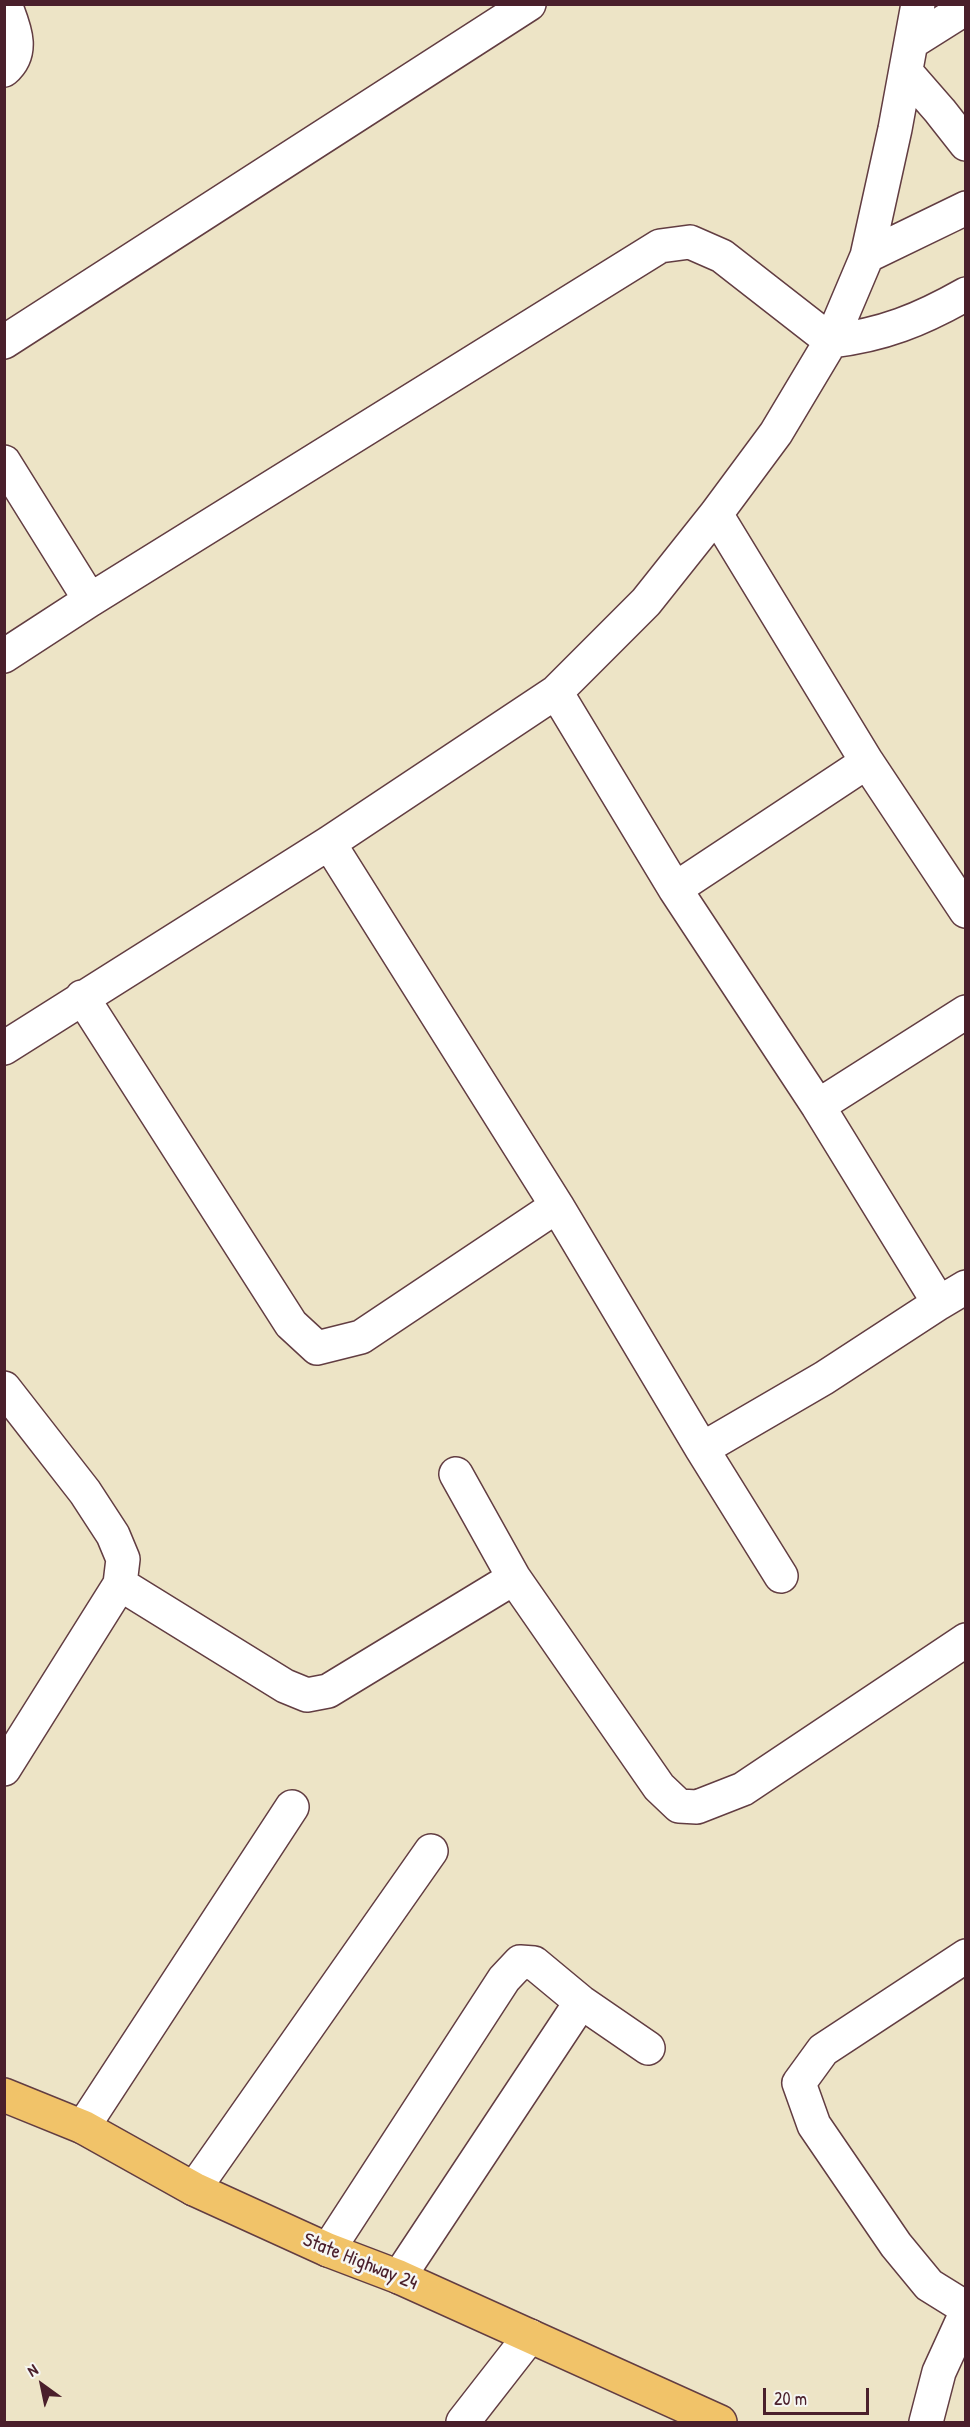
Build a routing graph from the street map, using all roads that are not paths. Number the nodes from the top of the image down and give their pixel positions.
1 (5, 4) edge
2 (529, 4) edge
3 (918, 4) edge
4 (966, 8) edge
5 (909, 57) junction
6 (4, 70) edge
7 (966, 144) edge
8 (966, 207) edge
9 (867, 256) junction
10 (966, 294) edge
11 (831, 341) junction
12 (4, 342) edge
13 (4, 462) edge
14 (716, 514) junction
15 (90, 600) junction
16 (4, 656) edge
17 (556, 692) junction
18 (867, 762) junction
19 (329, 843) junction
20 (675, 889) junction
21 (964, 900) edge
22 (82, 997) junction
23 (966, 1011) edge
24 (4, 1047) edge
25 (818, 1106) junction
26 (557, 1206) junction
27 (952, 1295) edge
28 (4, 1388) edge
29 (702, 1449) junction
30 (456, 1474) dead end
31 (781, 1576) dead end
32 (514, 1578) junction
33 (120, 1584) junction
34 (966, 1640) edge
35 (4, 1769) edge
36 (292, 1808) dead end
37 (431, 1851) dead end
38 (966, 1956) edge
39 (581, 2002) junction
40 (648, 2048) dead end
41 (4, 2095) edge
42 (82, 2127) junction
43 (194, 2189) junction
44 (328, 2250) junction
45 (399, 2277) junction
46 (966, 2308) edge
47 (966, 2313) edge
48 (530, 2336) junction
49 (463, 2422) edge
50 (720, 2422) edge
51 (926, 2422) edge

1 - 6 street
2 - 12 street
3 - 5 street
4 - 5 street
5 - 7 street
5 - 9 street
8 - 9 street
9 - 11 street
10 - 11 street
11 - 14 street
11 - 15 street
13 - 15 street
14 - 17 street
14 - 18 street
15 - 16 street
17 - 19 street
17 - 20 street
18 - 20 street
18 - 21 street
19 - 22 street
19 - 26 street
20 - 25 street
22 - 24 street
22 - 26 street
23 - 25 street
25 - 27 street
26 - 29 street
27 - 29 street
28 - 33 street
29 - 31 street
30 - 32 street
32 - 33 street
32 - 34 street
33 - 35 street
36 - 42 street
37 - 43 street
38 - 46 street
39 - 40 street
39 - 44 street
39 - 45 street
41 - 42 main road, State Highway 24
42 - 43 main road, State Highway 24
43 - 44 main road, State Highway 24
44 - 45 main road, State Highway 24
45 - 48 main road, State Highway 24
47 - 51 street
48 - 49 street
48 - 50 main road, State Highway 24

